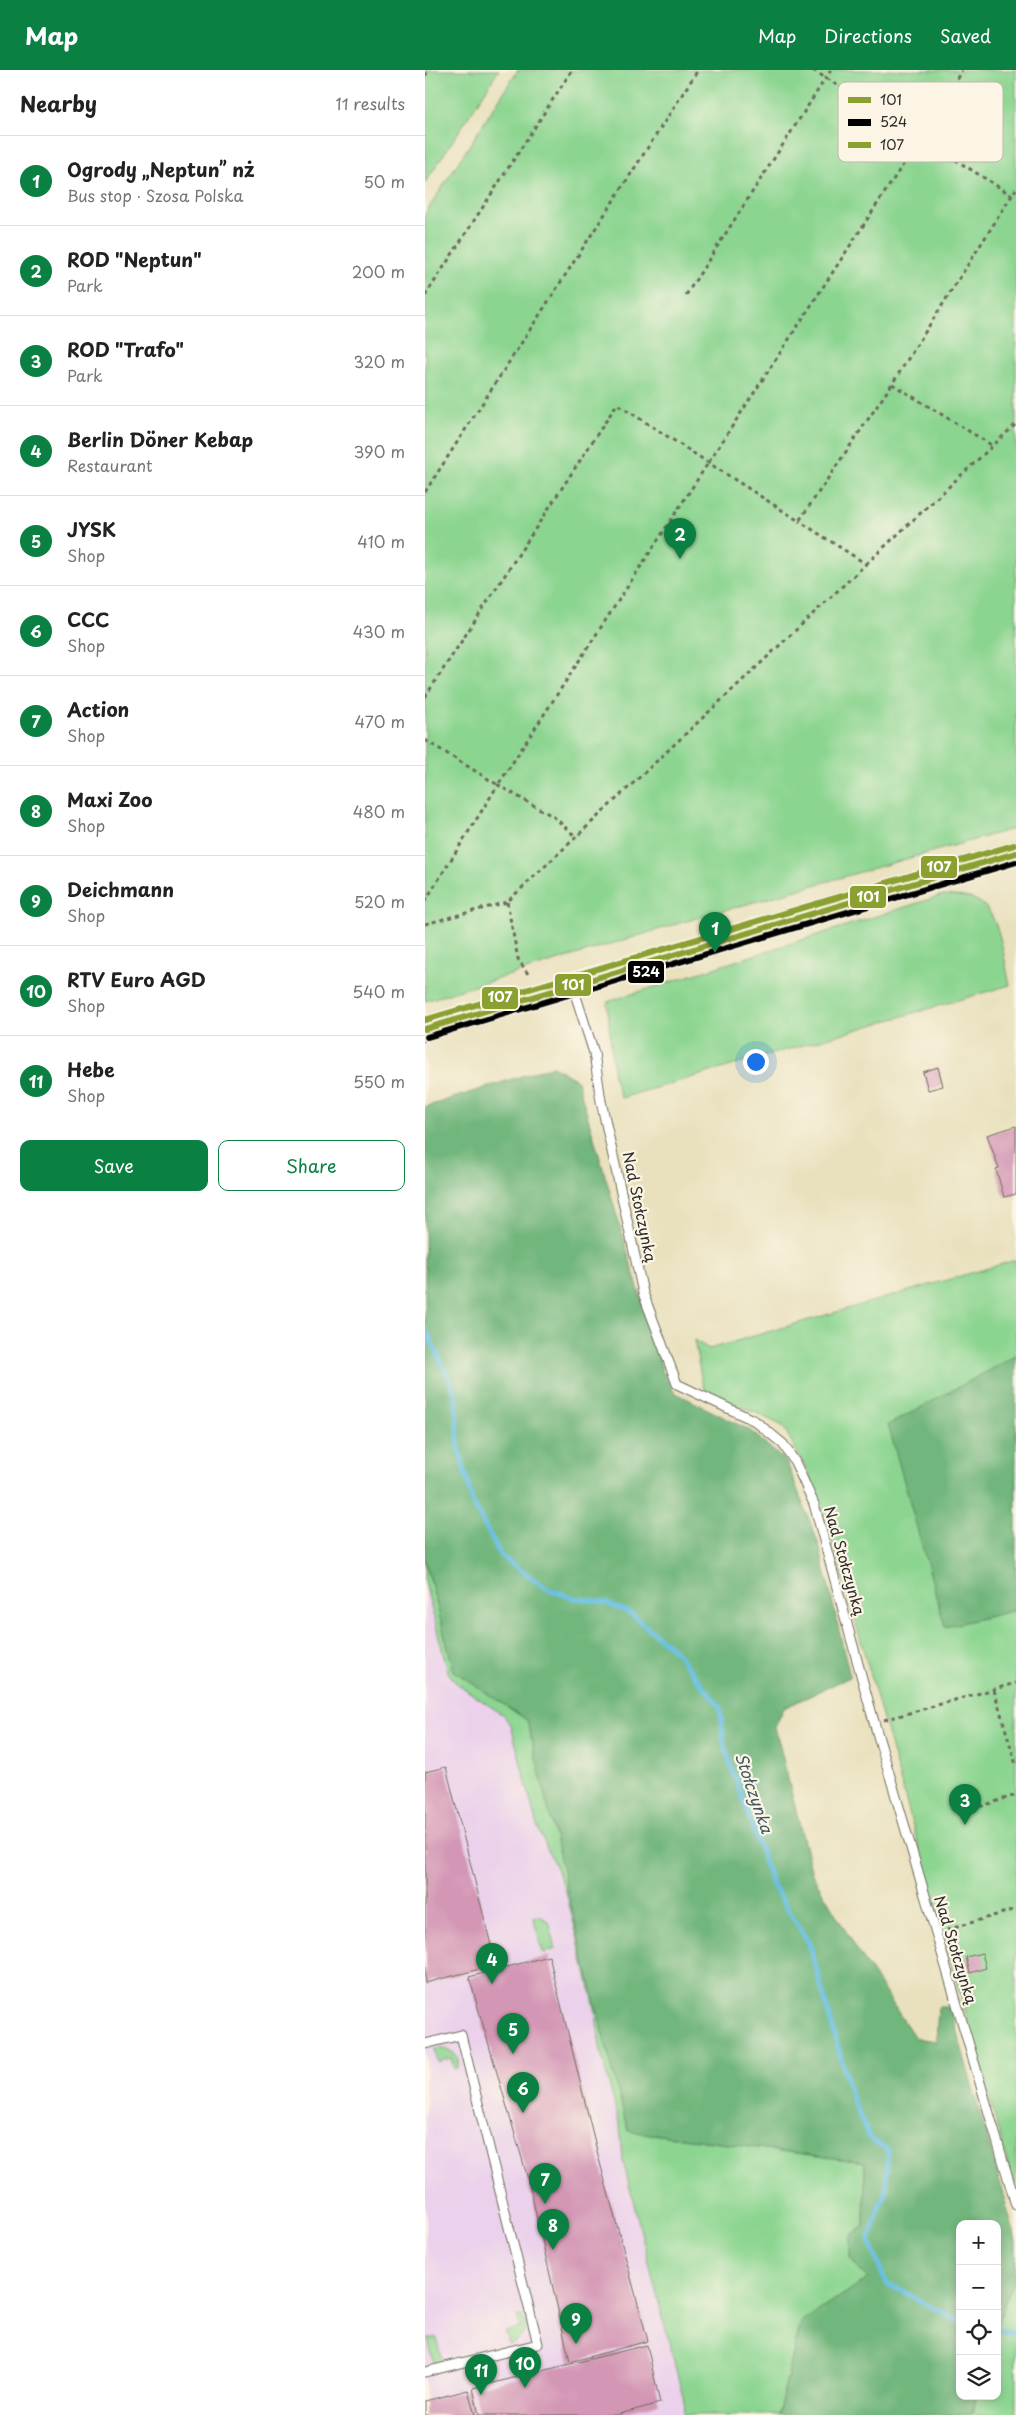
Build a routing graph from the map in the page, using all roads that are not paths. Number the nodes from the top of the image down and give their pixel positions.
1 (1016, 853) edge
2 (572, 984) junction
3 (425, 1029) edge
4 (425, 2044) edge
5 (1016, 2205) edge
6 (425, 2372) edge

1 - 2 street
2 - 3 street
2 - 5 lane, Nad Stołczynką
4 - 6 lane

